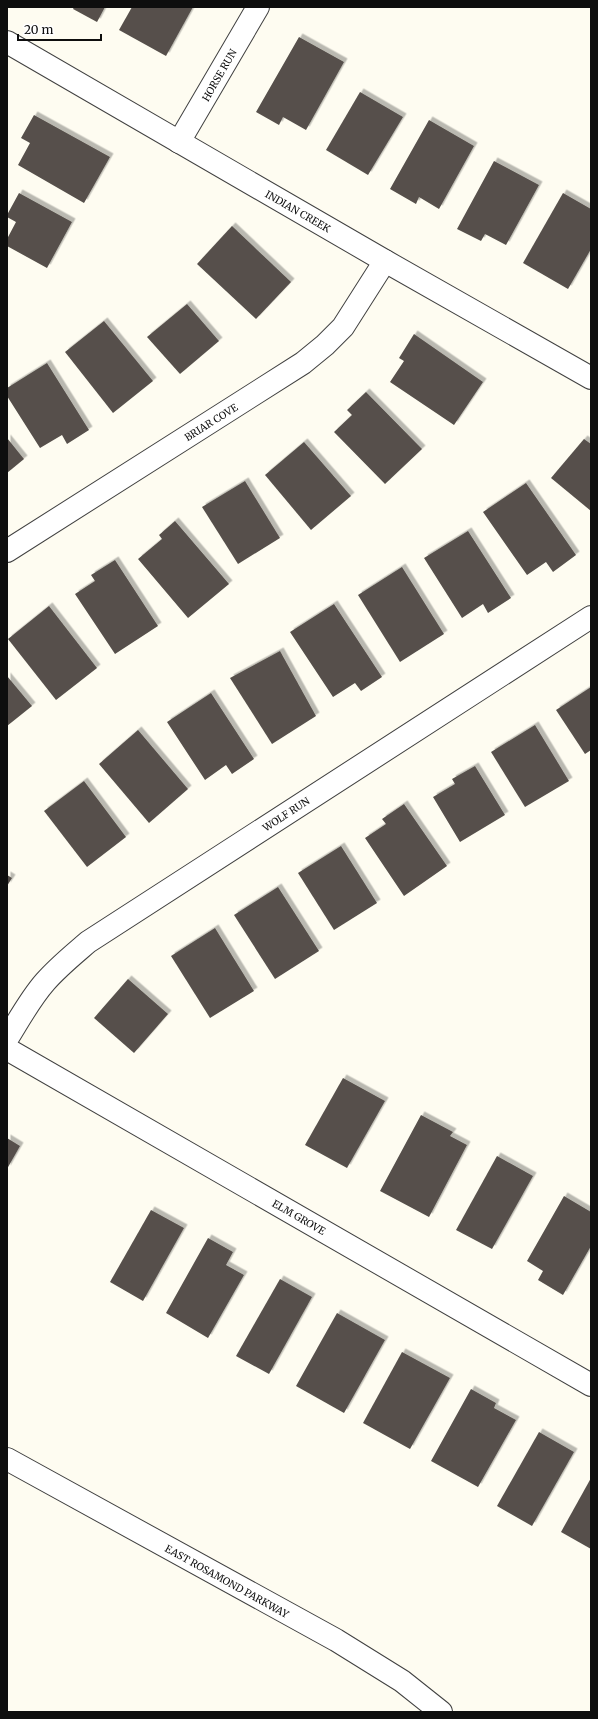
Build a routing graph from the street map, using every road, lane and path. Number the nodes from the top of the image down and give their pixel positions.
1 (258, 7) edge
2 (7, 42) edge
3 (179, 142) junction
4 (385, 261) junction
5 (591, 378) edge
6 (7, 551) edge
7 (591, 617) edge
8 (7, 1039) edge
9 (7, 1049) edge
10 (591, 1385) edge
11 (7, 1459) edge
12 (441, 1712) edge

1 - 3 street, HORSE RUN
2 - 3 street, INDIAN CREEK
3 - 4 street, INDIAN CREEK
4 - 5 street, INDIAN CREEK
4 - 6 street, BRIAR COVE
7 - 8 street, WOLF RUN
9 - 10 street, ELM GROVE
11 - 12 street, EAST ROSAMOND PARKWAY

